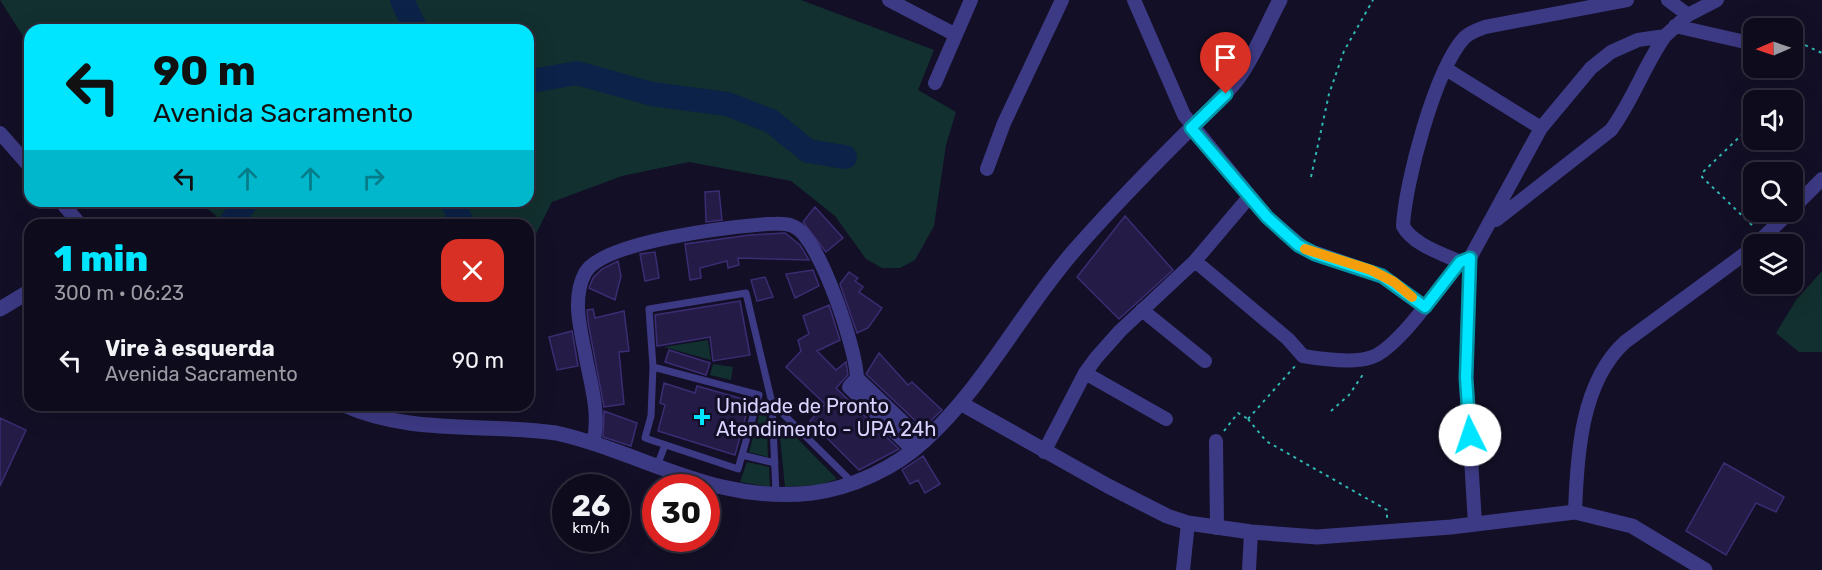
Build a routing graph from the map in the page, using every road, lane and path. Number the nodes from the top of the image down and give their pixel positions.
1 (889, 0) edge
2 (971, 0) edge
3 (1062, 0) edge
4 (1134, 0) edge
5 (1280, 0) edge
6 (1373, 0) edge
7 (1627, 0) edge
8 (1668, 0) edge
9 (1717, 0) edge
10 (1688, 15) junction
11 (1670, 31) junction
12 (956, 35) junction
13 (1743, 42) edge
14 (1803, 44) edge
15 (1822, 53) edge
16 (1446, 69) junction
17 (935, 83) dead end
18 (1191, 128) junction
19 (1541, 128) junction
20 (0, 133) edge
21 (1743, 133) edge
22 (24, 160) edge
23 (987, 169) dead end
24 (1311, 177) dead end
25 (1822, 179) edge
26 (1250, 196) junction
27 (1803, 198) edge
28 (65, 207) edge
29 (76, 219) edge
30 (1779, 222) edge
31 (1486, 230) junction
32 (1750, 234) edge
33 (1767, 234) edge
34 (1743, 254) edge
35 (1465, 260) junction
36 (1195, 261) junction
37 (24, 295) edge
38 (1425, 307) junction
39 (0, 309) edge
40 (1142, 310) junction
41 (1303, 357) junction
42 (1372, 357) junction
43 (1205, 361) dead end
44 (653, 367) junction
45 (1085, 373) junction
46 (772, 403) junction
47 (962, 404) junction
48 (358, 411) edge
49 (1331, 411) dead end
50 (1248, 418) junction
51 (1166, 419) dead end
52 (1216, 441) joint
53 (593, 443) junction
54 (665, 445) junction
55 (919, 446) junction
56 (1044, 452) junction
57 (742, 455) junction
58 (775, 463) junction
59 (656, 468) junction
60 (852, 483) junction
61 (776, 493) junction
62 (1575, 512) junction
63 (1474, 523) junction
64 (1188, 524) junction
65 (1217, 528) junction
66 (1251, 532) junction
67 (1387, 532) junction
68 (1183, 570) edge
69 (1249, 570) edge
70 (1705, 570) edge

1 - 12 street
2 - 12 street
3 - 23 street
4 - 18 street
5 - 18 street
6 - 24 path
7 - 16 street
8 - 10 street
9 - 10 street
10 - 11 street
11 - 13 street
11 - 19 street
11 - 31 street
12 - 17 street
14 - 15 path
16 - 19 street
16 - 35 street
18 - 26 street
18 - 47 street
19 - 31 street
20 - 22 street
21 - 32 path
25 - 27 street
26 - 36 street
26 - 38 street
28 - 29 street
30 - 33 street
31 - 35 street
34 - 62 street
35 - 38 street
35 - 63 street
36 - 40 street
36 - 41 street
37 - 39 street
38 - 42 street
40 - 43 street
40 - 45 street
41 - 42 street
41 - 50 path
42 - 49 path
44 - 46 lane
44 - 54 lane
44 - 57 lane
45 - 51 street
45 - 56 street
46 - 58 lane
46 - 60 lane
47 - 55 street
47 - 56 street
48 - 53 street
50 - 52 path
50 - 67 path
52 - 65 street
53 - 55 street
53 - 59 street
54 - 57 lane
54 - 59 lane
55 - 60 street
56 - 64 street
57 - 58 lane
58 - 61 lane
59 - 61 street
60 - 61 street
62 - 63 street
62 - 70 street
63 - 67 street
64 - 65 street
64 - 68 street
65 - 66 street
66 - 67 street
66 - 69 street

